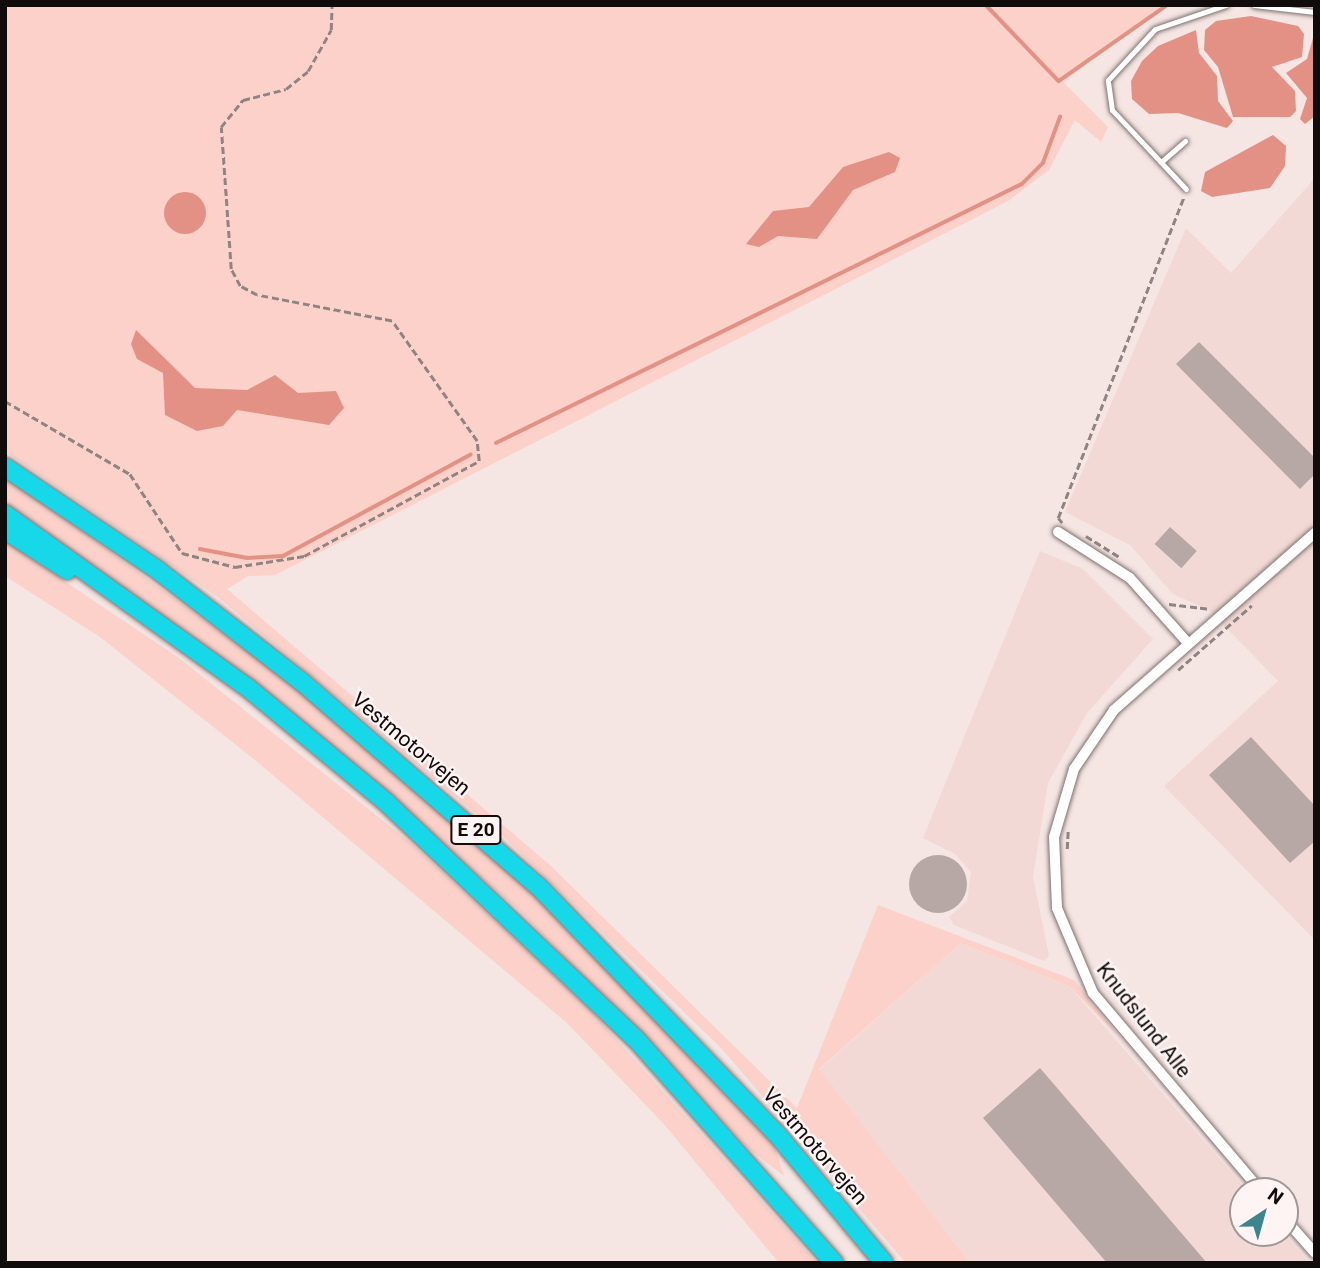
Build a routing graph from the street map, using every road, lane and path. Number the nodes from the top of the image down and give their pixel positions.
1 (332, 5) edge
2 (1226, 5) edge
3 (1254, 5) edge
4 (1315, 12) edge
5 (1185, 141) dead end
6 (1161, 162) junction
7 (1186, 189) joint
8 (5, 401) edge
9 (5, 467) edge
10 (5, 514) edge
11 (1060, 527) junction
12 (1072, 528) dead end
13 (5, 530) edge
14 (1315, 533) edge
15 (1082, 534) dead end
16 (1122, 560) dead end
17 (1258, 598) dead end
18 (1164, 601) dead end
19 (1220, 616) junction
20 (1229, 627) junction
21 (1188, 643) junction
22 (1169, 676) dead end
23 (247, 687) junction
24 (1071, 817) dead end
25 (1067, 853) dead end
26 (1249, 1177) edge
27 (1299, 1235) edge
28 (1315, 1253) edge
29 (834, 1263) edge
30 (884, 1263) edge

1 - 8 path
2 - 6 lane
3 - 4 lane
5 - 6 lane
6 - 7 lane
7 - 11 path
9 - 30 highway, Vestmotorvejen / E 20
10 - 23 highway, E 20
11 - 12 path
11 - 21 street
13 - 23 highway, E 20
14 - 19 street, Knudslund Alle
15 - 16 path
17 - 20 path
18 - 19 path
19 - 20 path
19 - 21 street, Knudslund Alle
20 - 22 path
21 - 26 street, Knudslund Alle
23 - 29 highway, E 20
24 - 25 path
27 - 28 street

